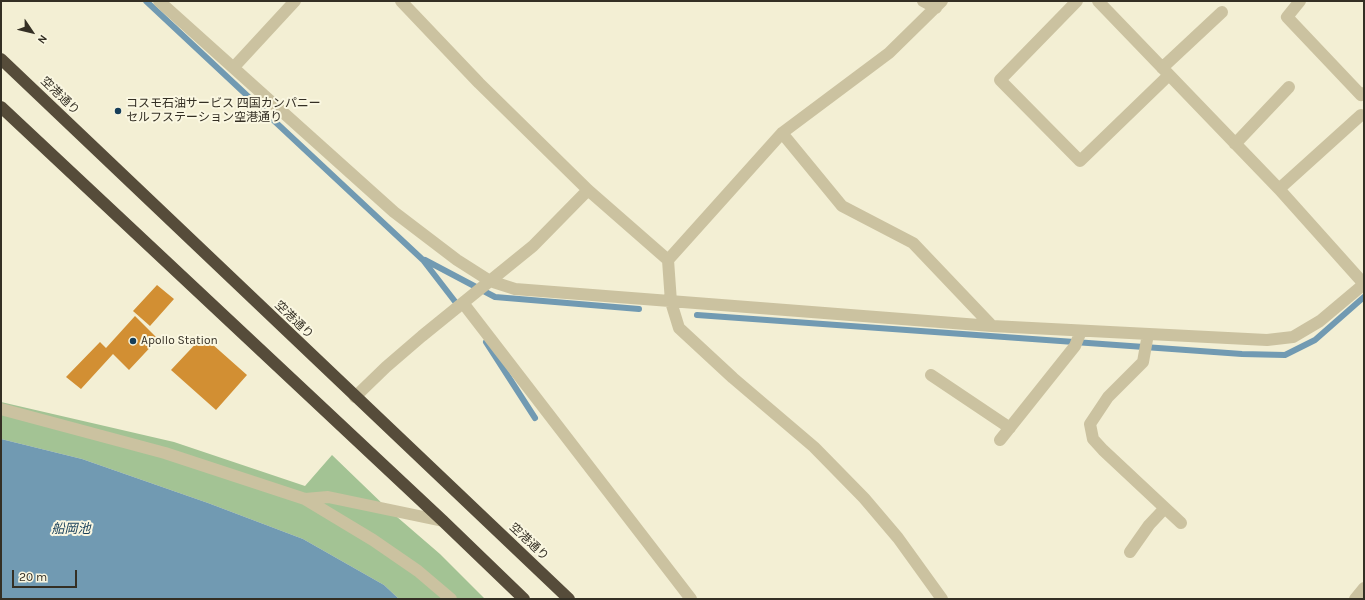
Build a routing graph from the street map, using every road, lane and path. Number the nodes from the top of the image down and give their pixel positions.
1 (159, 1) edge
2 (295, 1) edge
3 (401, 1) edge
4 (923, 1) edge
5 (1077, 1) edge
6 (1098, 1) edge
7 (1300, 1) edge
8 (939, 4) edge
9 (1222, 12) dead end
10 (1, 59) edge
11 (234, 67) junction
12 (1166, 72) junction
13 (1289, 87) dead end
14 (1364, 93) edge
15 (1, 107) edge
16 (1360, 115) dead end
17 (782, 133) junction
18 (1235, 144) junction
19 (588, 190) junction
20 (1279, 190) junction
21 (668, 260) junction
22 (490, 281) junction
23 (1364, 284) edge
24 (671, 302) junction
25 (463, 304) junction
26 (992, 326) junction
27 (1078, 337) junction
28 (1147, 342) junction
29 (931, 375) dead end
30 (356, 397) junction
31 (1, 409) edge
32 (1010, 428) junction
33 (1000, 440) dead end
34 (305, 499) junction
35 (1165, 508) junction
36 (443, 521) junction
37 (1181, 523) dead end
38 (1130, 552) dead end
39 (1364, 588) edge
40 (451, 599) edge
41 (524, 599) edge
42 (569, 599) edge
43 (690, 599) edge
44 (942, 599) edge
45 (1355, 599) edge

1 - 11 street
2 - 11 street
3 - 19 street
4 - 8 street
5 - 12 street
6 - 12 street
7 - 14 street
8 - 17 street
9 - 12 street
10 - 30 highway, 空港通り
11 - 22 street
12 - 18 street
13 - 18 street
15 - 36 highway
16 - 20 street
17 - 21 street
17 - 26 street
18 - 20 street
19 - 21 street
19 - 22 street
20 - 23 street
21 - 24 street
22 - 24 street
22 - 25 street
23 - 28 street
24 - 26 street
24 - 44 street
25 - 30 street
25 - 43 street
26 - 27 street
27 - 28 street
27 - 32 street
28 - 35 street
29 - 32 street
30 - 42 highway, 空港通り
31 - 34 street
32 - 33 street
34 - 36 street
34 - 40 street
35 - 37 street
35 - 38 street
36 - 41 highway
39 - 45 street

